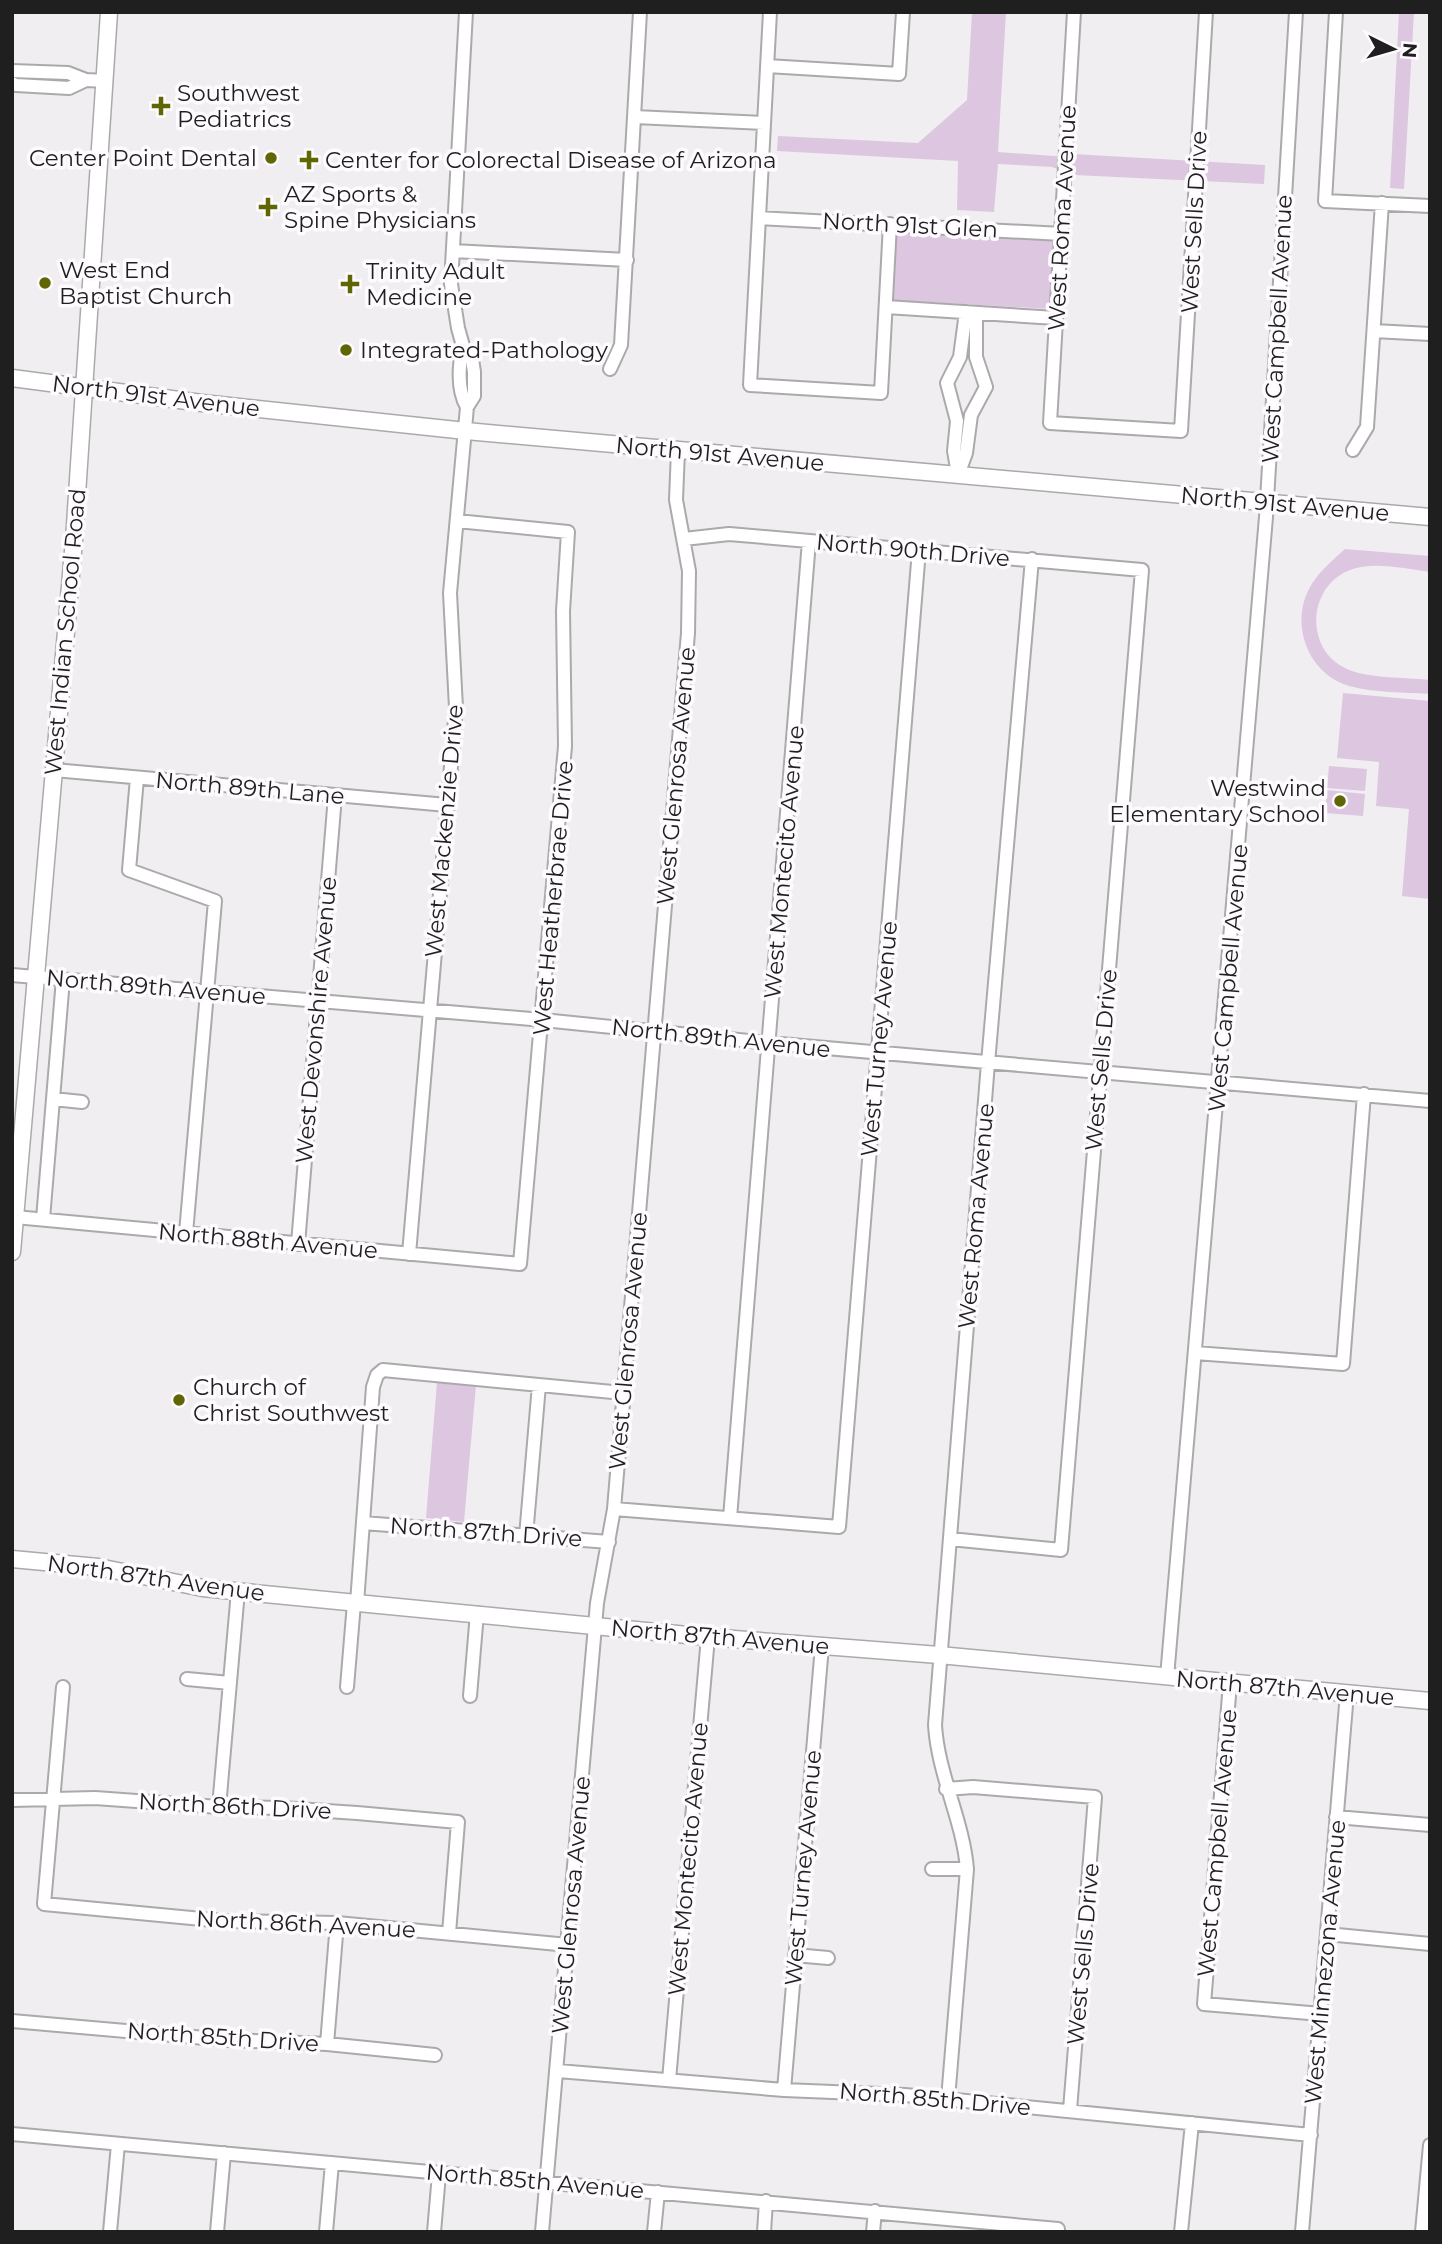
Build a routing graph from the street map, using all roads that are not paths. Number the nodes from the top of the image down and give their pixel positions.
1 (110, 12) edge
2 (466, 12) edge
3 (640, 12) edge
4 (770, 12) edge
5 (903, 12) edge
6 (1074, 12) edge
7 (1206, 12) edge
8 (1285, 12) edge
9 (1296, 12) edge
10 (1336, 12) edge
11 (1295, 26) junction
12 (767, 66) junction
13 (12, 71) edge
14 (43, 72) junction
15 (86, 80) junction
16 (106, 80) junction
17 (12, 83) edge
18 (43, 86) junction
19 (635, 117) junction
20 (764, 123) junction
21 (1382, 203) junction
22 (1430, 206) edge
23 (759, 218) junction
24 (890, 223) junction
25 (1062, 234) junction
26 (453, 251) junction
27 (627, 260) junction
28 (886, 307) junction
29 (971, 313) junction
30 (1056, 318) junction
31 (1374, 331) junction
32 (1430, 334) edge
33 (979, 365) junction
34 (955, 366) junction
35 (610, 369) dead end
36 (12, 378) edge
37 (85, 387) junction
38 (1050, 423) joint
39 (466, 431) junction
40 (678, 450) junction
41 (1353, 450) dead end
42 (958, 475) junction
43 (1267, 502) junction
44 (1430, 517) edge
45 (457, 521) junction
46 (684, 539) junction
47 (809, 541) junction
48 (919, 550) junction
49 (1032, 559) junction
50 (1142, 570) joint
51 (54, 770) junction
52 (137, 778) junction
53 (335, 796) junction
54 (447, 805) junction
55 (12, 975) edge
56 (35, 976) junction
57 (63, 979) junction
58 (206, 991) junction
59 (318, 1001) junction
60 (430, 1010) junction
61 (543, 1020) junction
62 (654, 1031) junction
63 (769, 1044) junction
64 (878, 1053) junction
65 (988, 1063) junction
66 (1100, 1073) junction
67 (1219, 1083) junction
68 (1364, 1094) junction
69 (53, 1099) junction
70 (1430, 1101) edge
71 (82, 1102) dead end
72 (15, 1217) junction
73 (43, 1219) junction
74 (186, 1233) junction
75 (298, 1244) junction
76 (12, 1252) edge
77 (409, 1254) junction
78 (520, 1264) joint
79 (1195, 1353) junction
80 (539, 1385) junction
81 (624, 1393) junction
82 (614, 1509) junction
83 (730, 1518) junction
84 (363, 1523) junction
85 (526, 1536) junction
86 (950, 1539) junction
87 (609, 1542) junction
88 (12, 1559) edge
89 (237, 1591) junction
90 (355, 1603) junction
91 (477, 1614) junction
92 (594, 1626) junction
93 (708, 1637) junction
94 (822, 1646) junction
95 (939, 1655) junction
96 (1167, 1677) junction
97 (187, 1679) dead end
98 (230, 1683) junction
99 (1230, 1683) junction
100 (347, 1687) dead end
101 (63, 1688) dead end
102 (1347, 1693) junction
103 (470, 1696) dead end
104 (1430, 1701) edge
105 (946, 1789) junction
106 (54, 1797) junction
107 (12, 1800) edge
108 (219, 1807) junction
109 (1336, 1817) junction
110 (1430, 1825) edge
111 (932, 1869) dead end
112 (967, 1870) junction
113 (337, 1923) junction
114 (449, 1933) junction
115 (1327, 1934) junction
116 (1430, 1944) edge
117 (568, 1945) junction
118 (795, 1955) junction
119 (828, 1958) dead end
120 (1321, 2014) junction
121 (12, 2021) edge
122 (327, 2044) junction
123 (435, 2054) dead end
124 (558, 2071) junction
125 (669, 2080) junction
126 (784, 2090) junction
127 (948, 2099) junction
128 (1070, 2110) junction
129 (1192, 2123) junction
130 (12, 2134) edge
131 (1311, 2135) junction
132 (118, 2144) junction
133 (1430, 2145) edge
134 (224, 2152) junction
135 (332, 2163) junction
136 (439, 2174) junction
137 (547, 2183) junction
138 (658, 2192) junction
139 (766, 2201) junction
140 (875, 2211) junction
141 (989, 2227) edge
142 (1058, 2229) dead end
143 (110, 2232) edge
144 (217, 2232) edge
145 (326, 2232) edge
146 (433, 2232) edge
147 (542, 2232) edge
148 (654, 2232) edge
149 (764, 2232) edge
150 (873, 2232) edge
151 (1181, 2232) edge
152 (1302, 2232) edge
153 (1422, 2232) edge

1 - 16 main road, West Indian School Road
2 - 26 street, West Mackenzie Drive
3 - 19 street
4 - 12 street
5 - 12 street
6 - 25 street, West Roma Avenue
7 - 38 street, West Sells Drive
8 - 11 street
9 - 11 street, West Campbell Avenue
10 - 21 street
11 - 43 street, West Campbell Avenue
12 - 20 street
13 - 14 street
14 - 15 street
14 - 18 street
15 - 16 street
15 - 18 street
16 - 37 main road, West Indian School Road
17 - 18 street
19 - 20 street
19 - 27 street
20 - 23 street
21 - 22 street
21 - 31 street
23 - 24 street, North 91st Glen
23 - 28 street
24 - 25 street, North 91st Glen
24 - 28 street
25 - 30 street, West Roma Avenue
26 - 27 street
26 - 39 street, West Mackenzie Drive
27 - 35 street
28 - 29 street
29 - 30 street
29 - 33 street
29 - 34 street
30 - 38 street, West Roma Avenue
31 - 32 street
31 - 41 street
33 - 34 street
33 - 42 street
34 - 42 street
36 - 37 main road, North 91st Avenue
37 - 39 main road, North 91st Avenue
37 - 51 main road, West Indian School Road
39 - 40 main road, North 91st Avenue
39 - 45 street, West Mackenzie Drive
40 - 42 main road, North 91st Avenue
40 - 46 street, West Glenrosa Avenue
42 - 43 main road, North 91st Avenue
43 - 44 main road, North 91st Avenue
43 - 67 street, West Campbell Avenue
45 - 54 street, West Mackenzie Drive
45 - 61 street, West Heatherbrae Drive
46 - 47 street, North 90th Drive
46 - 62 street, West Glenrosa Avenue
47 - 48 street, North 90th Drive
47 - 63 street, West Montecito Avenue
48 - 49 street, North 90th Drive
48 - 64 street, West Turney Avenue
49 - 50 street, North 90th Drive
49 - 65 street, West Roma Avenue
50 - 66 street, West Sells Drive
51 - 52 street, North 89th Lane
51 - 56 main road, West Indian School Road
52 - 53 street, North 89th Lane
52 - 58 street
53 - 54 street, North 89th Lane
53 - 59 street, West Devonshire Avenue
54 - 60 street, West Mackenzie Drive
55 - 56 street, North 89th Avenue
56 - 57 street, North 89th Avenue
56 - 72 main road, West Indian School Road
57 - 58 street, North 89th Avenue
57 - 69 street
58 - 59 street, North 89th Avenue
58 - 74 street
59 - 60 street, North 89th Avenue
59 - 75 street, West Devonshire Avenue
60 - 61 street, North 89th Avenue
60 - 77 street, West Mackenzie Drive
61 - 62 street, North 89th Avenue
61 - 78 street, West Heatherbrae Drive
62 - 63 street, North 89th Avenue
62 - 81 street, West Glenrosa Avenue
63 - 64 street, North 89th Avenue
63 - 83 street, West Montecito Avenue
64 - 65 street, North 89th Avenue
64 - 83 street, West Turney Avenue
65 - 66 street, North 89th Avenue
65 - 86 street, West Roma Avenue
66 - 67 street, North 89th Avenue
66 - 86 street, West Sells Drive
67 - 68 street, North 89th Avenue
67 - 79 street, West Campbell Avenue
68 - 70 street, North 89th Avenue
68 - 79 street
69 - 71 street
69 - 73 street
72 - 73 street, North 88th Avenue
72 - 76 main road, West Indian School Road
73 - 74 street, North 88th Avenue
74 - 75 street, North 88th Avenue
75 - 77 street, North 88th Avenue
77 - 78 street, North 88th Avenue
79 - 96 street, West Campbell Avenue
80 - 81 street
80 - 84 street
80 - 85 street
81 - 82 street, West Glenrosa Avenue
82 - 83 street
82 - 87 street, West Glenrosa Avenue
84 - 85 street, North 87th Drive
84 - 90 street
85 - 87 street, North 87th Drive
86 - 95 street, West Roma Avenue
87 - 92 street, West Glenrosa Avenue
88 - 89 main road, North 87th Avenue
89 - 90 main road, North 87th Avenue
89 - 98 street
90 - 91 main road, North 87th Avenue
90 - 100 street
91 - 92 main road, North 87th Avenue
91 - 103 street
92 - 93 main road, North 87th Avenue
92 - 117 street, West Glenrosa Avenue
93 - 94 main road, North 87th Avenue
93 - 125 street, West Montecito Avenue
94 - 95 main road, North 87th Avenue
94 - 118 street, West Turney Avenue
95 - 96 main road, North 87th Avenue
95 - 105 street, West Roma Avenue
96 - 99 main road, North 87th Avenue
97 - 98 street
98 - 108 street
99 - 102 main road, North 87th Avenue
99 - 120 street, West Campbell Avenue
101 - 106 street
102 - 104 main road, North 87th Avenue
102 - 109 street, West Minnezona Avenue
105 - 112 street, West Roma Avenue
105 - 128 street, West Sells Drive
106 - 107 street, North 86th Drive
106 - 108 street, North 86th Drive
106 - 113 street, North 86th Avenue
108 - 114 street, North 86th Drive
109 - 110 street
109 - 115 street, West Minnezona Avenue
111 - 112 street
112 - 127 street, West Roma Avenue
113 - 114 street, North 86th Avenue
113 - 122 street
114 - 117 street, North 86th Avenue
115 - 116 street
115 - 120 street, West Minnezona Avenue
117 - 124 street, West Glenrosa Avenue
118 - 119 street
118 - 126 street, West Turney Avenue
120 - 131 street, West Minnezona Avenue
121 - 122 street, North 85th Drive
122 - 123 street, North 85th Drive
124 - 125 street, North 85th Drive
124 - 137 street, West Glenrosa Avenue
125 - 126 street, North 85th Drive
126 - 127 street, North 85th Drive
127 - 128 street, North 85th Drive
128 - 129 street, North 85th Drive
129 - 131 street, North 85th Drive
129 - 151 street
130 - 132 street, North 85th Avenue
131 - 152 street, West Minnezona Avenue
132 - 134 street, North 85th Avenue
132 - 143 street
133 - 153 street
134 - 135 street, North 85th Avenue
134 - 144 street
135 - 136 street, North 85th Avenue
135 - 145 street
136 - 137 street, North 85th Avenue
136 - 146 street
137 - 138 street, North 85th Avenue
137 - 147 street, West Glenrosa Avenue
138 - 139 street, North 85th Avenue
138 - 148 street
139 - 140 street, North 85th Avenue
139 - 149 street
140 - 141 street, North 85th Avenue
140 - 150 street
141 - 142 street, North 85th Avenue

